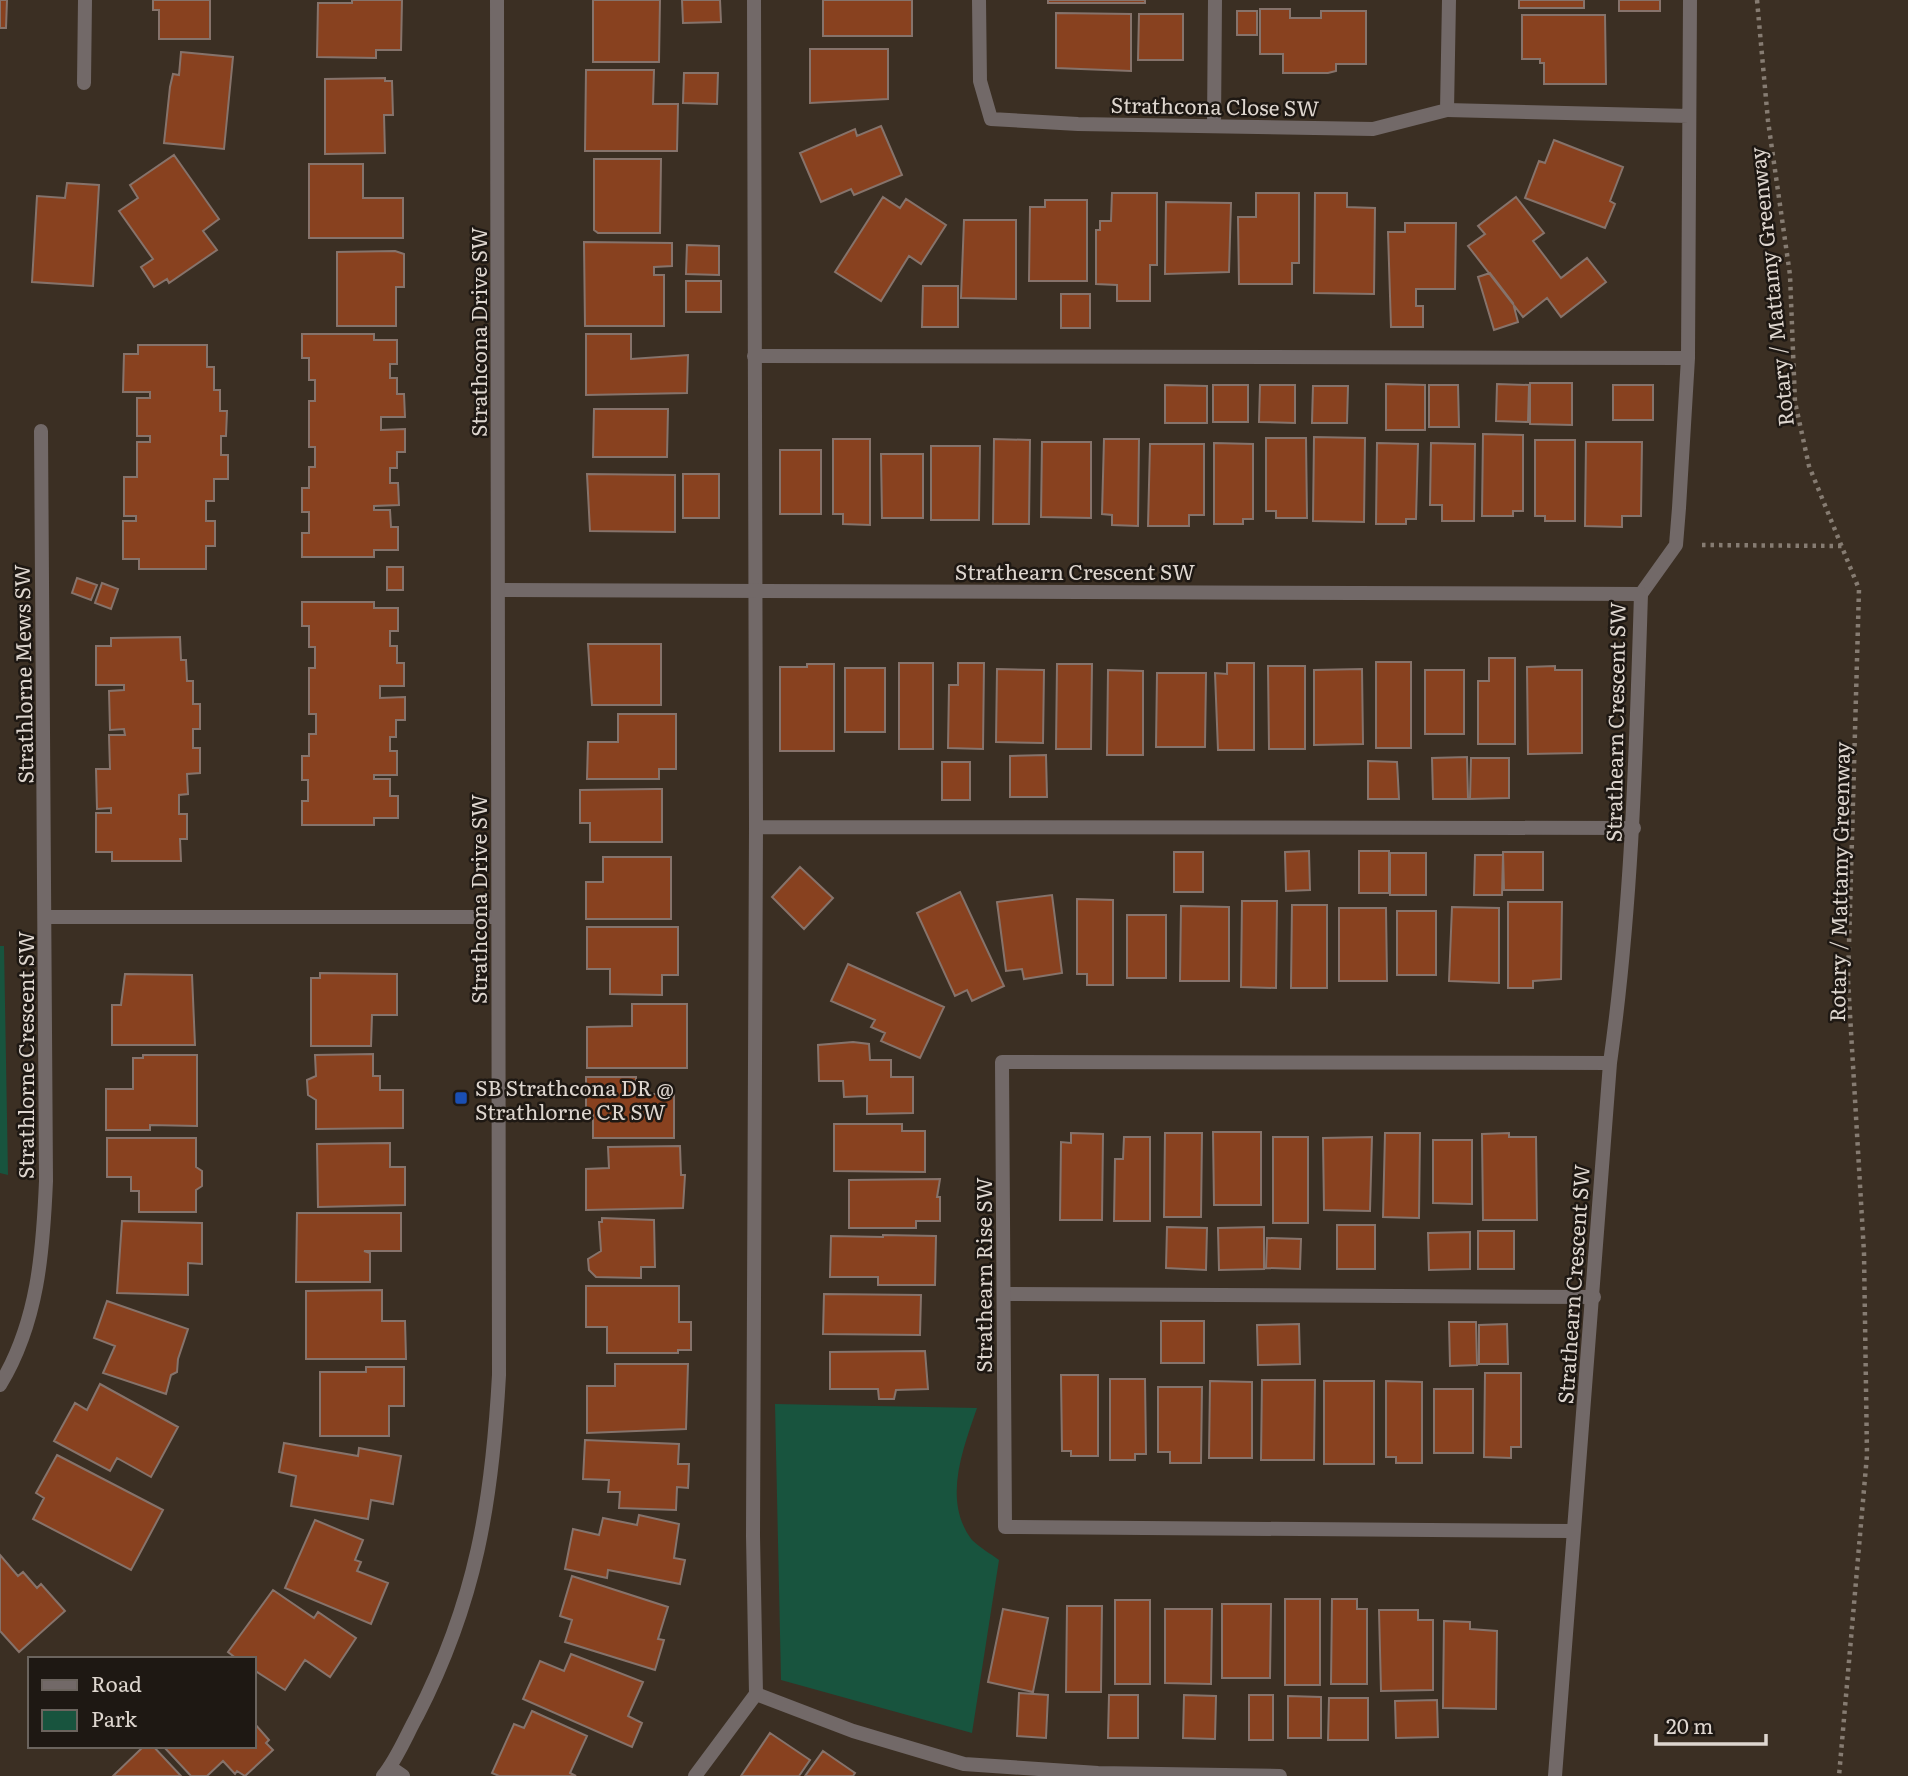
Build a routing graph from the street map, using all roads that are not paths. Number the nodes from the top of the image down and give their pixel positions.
1 (85, 0) edge
2 (497, 0) edge
3 (754, 0) edge
4 (979, 0) edge
5 (1214, 0) edge
6 (1449, 0) edge
7 (1690, 0) edge
8 (84, 83) dead end
9 (1447, 110) junction
10 (1689, 116) junction
11 (1214, 126) junction
12 (754, 356) junction
13 (1688, 358) junction
14 (41, 431) dead end
15 (499, 590) junction
16 (756, 590) junction
17 (1641, 594) junction
18 (756, 827) junction
19 (1634, 828) junction
20 (45, 917) junction
21 (498, 918) junction
22 (1610, 1063) junction
23 (1004, 1294) junction
24 (1594, 1297) junction
25 (0, 1385) edge
26 (1572, 1531) junction
27 (756, 1694) junction
28 (386, 1772) edge
29 (403, 1776) edge
30 (695, 1776) edge
31 (1280, 1776) edge
32 (1555, 1776) edge

1 - 8 street
2 - 15 street, Strathcona Drive SW
3 - 12 street
4 - 11 street, Strathcona Close SW
5 - 11 street
6 - 9 street
7 - 10 street
9 - 10 street, Strathcona Close SW
9 - 11 street, Strathcona Close SW
10 - 13 street
12 - 13 street
12 - 16 street
13 - 17 street
14 - 20 street, Strathlorne Mews SW
15 - 16 street, Strathearn Crescent SW
15 - 21 street, Strathcona Drive SW
16 - 17 street, Strathearn Crescent SW
16 - 18 street
17 - 19 street, Strathearn Crescent SW
18 - 19 street
18 - 27 street
19 - 22 street, Strathearn Crescent SW
20 - 21 street, Strathlorne Crescent SW
20 - 25 street, Strathlorne Crescent SW
21 - 28 street, Strathcona Drive SW
22 - 23 street, Strathearn Rise SW
22 - 24 street, Strathearn Crescent SW
23 - 24 street
23 - 26 street, Strathearn Rise SW
24 - 26 street, Strathearn Crescent SW
26 - 32 street, Strathearn Crescent SW
27 - 30 street
27 - 31 street
28 - 29 street

